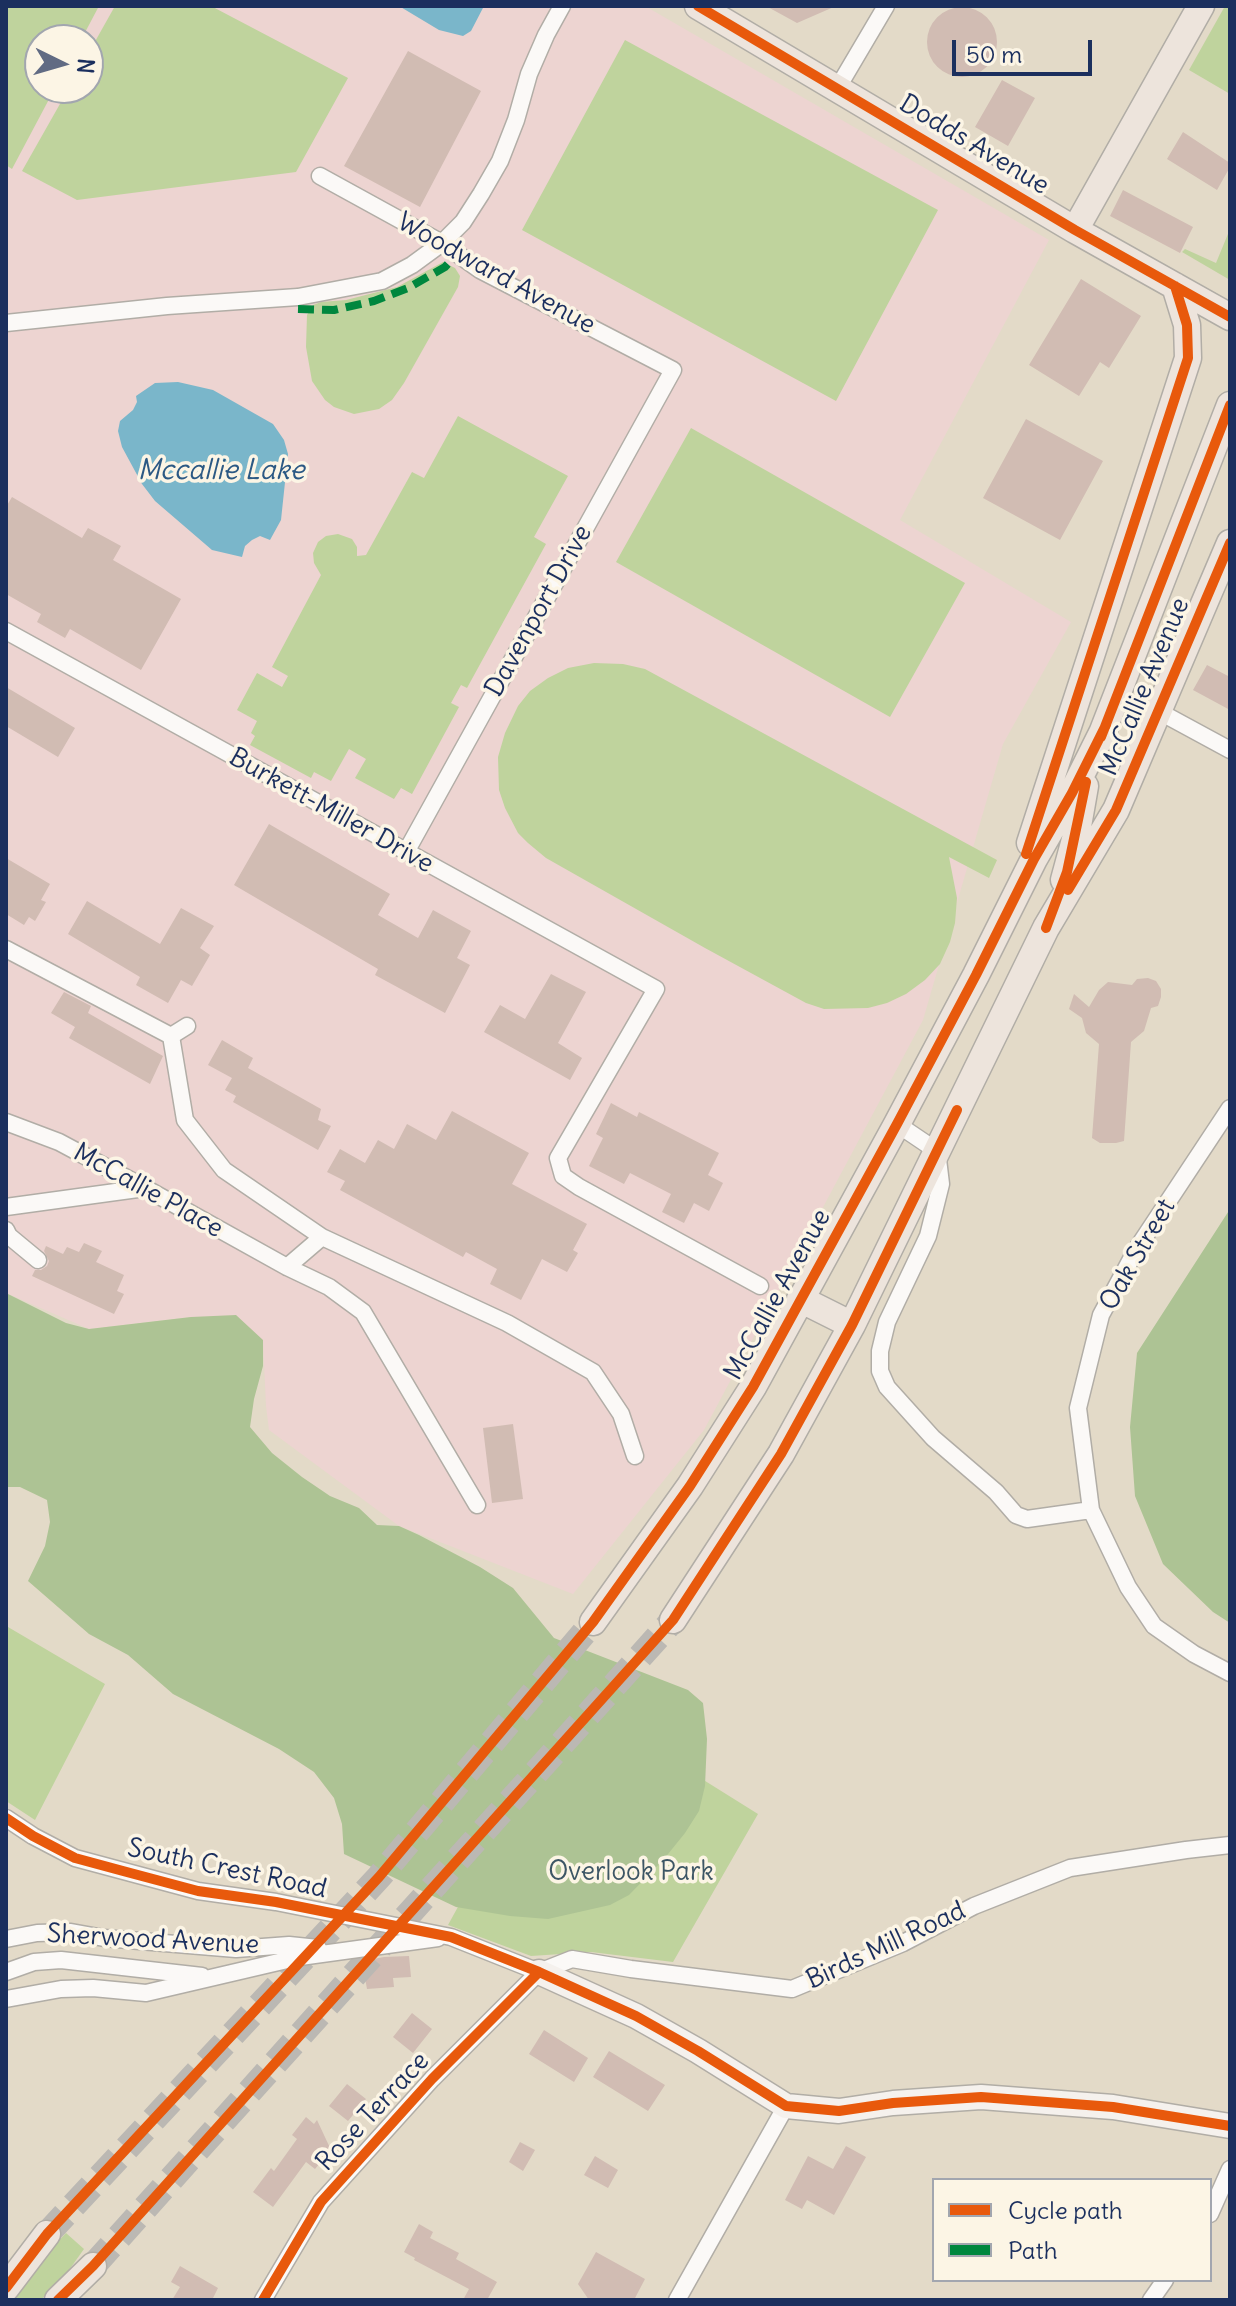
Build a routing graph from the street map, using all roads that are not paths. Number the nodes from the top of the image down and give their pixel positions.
1 (562, 6) edge
2 (698, 6) edge
3 (886, 6) edge
4 (1201, 6) edge
5 (837, 89) junction
6 (320, 176) dead end
7 (1075, 230) junction
8 (442, 243) junction
9 (1175, 286) junction
10 (1230, 317) edge
11 (6, 323) edge
12 (673, 370) joint
13 (1230, 405) edge
14 (1230, 543) edge
15 (6, 631) edge
16 (1158, 711) junction
17 (1106, 725) junction
18 (1230, 750) edge
19 (406, 852) junction
20 (1046, 928) junction
21 (6, 949) edge
22 (976, 975) junction
23 (187, 1026) dead end
24 (171, 1036) junction
25 (1230, 1108) edge
26 (6, 1122) edge
27 (897, 1124) junction
28 (937, 1151) junction
29 (145, 1188) junction
30 (6, 1207) edge
31 (6, 1230) edge
32 (322, 1237) junction
33 (38, 1260) dead end
34 (287, 1267) junction
35 (760, 1286) dead end
36 (800, 1299) junction
37 (852, 1325) junction
38 (635, 1456) dead end
39 (477, 1505) dead end
40 (1091, 1510) junction
41 (673, 1620) tunnel mouth
42 (593, 1622) tunnel mouth
43 (1230, 1673) edge
44 (6, 1818) edge
45 (1230, 1845) edge
46 (451, 1937) junction
47 (6, 1939) edge
48 (347, 1951) junction
49 (6, 1972) edge
50 (539, 1972) junction
51 (212, 1978) junction
52 (36, 1993) junction
53 (6, 1999) edge
54 (6, 2012) edge
55 (786, 2106) junction
56 (1230, 2126) edge
57 (1230, 2169) edge
58 (1212, 2210) edge
59 (47, 2234) tunnel mouth
60 (93, 2266) tunnel mouth
61 (1164, 2282) edge
62 (6, 2288) edge
63 (58, 2300) edge
64 (263, 2300) edge
65 (677, 2300) edge
66 (1151, 2300) edge

1 - 8 street
2 - 5 main road, Dodds Avenue
3 - 5 street
4 - 7 main road
5 - 7 main road, Dodds Avenue
6 - 8 street, Woodward Avenue
7 - 9 main road, Dodds Avenue
8 - 11 street
8 - 12 street, Woodward Avenue
9 - 10 main road, Dodds Avenue
9 - 22 main road
12 - 19 street, Davenport Drive
13 - 17 main road
14 - 16 main road, McCallie Avenue
15 - 19 street, Burkett-Miller Drive
16 - 18 street
16 - 20 main road, McCallie Avenue
17 - 20 main road
17 - 22 main road
19 - 35 street, Burkett-Miller Drive
20 - 28 main road, McCallie Avenue
21 - 24 street
22 - 27 main road, McCallie Avenue
23 - 24 street
24 - 32 street
25 - 40 street, Oak Street
26 - 29 street, McCallie Place
27 - 28 street
27 - 36 main road, McCallie Avenue
28 - 37 main road, McCallie Avenue
28 - 40 street
29 - 30 street
29 - 34 street, McCallie Place
31 - 33 street
32 - 34 street
32 - 38 street
34 - 39 street, McCallie Place
36 - 37 main road
36 - 42 main road, McCallie Avenue
37 - 41 main road, McCallie Avenue
40 - 43 street, Oak Street
44 - 46 street, South Crest Road
45 - 50 street, Birds Mill Road
46 - 48 street
46 - 50 street, South Crest Road
47 - 48 street, Sherwood Avenue
48 - 51 street
49 - 51 street, Sherwood Avenue
50 - 55 street
50 - 64 street, Rose Terrace
51 - 52 street
52 - 53 street
52 - 54 street
55 - 56 street
55 - 65 street
57 - 58 street
59 - 62 main road
60 - 63 main road
61 - 66 street

